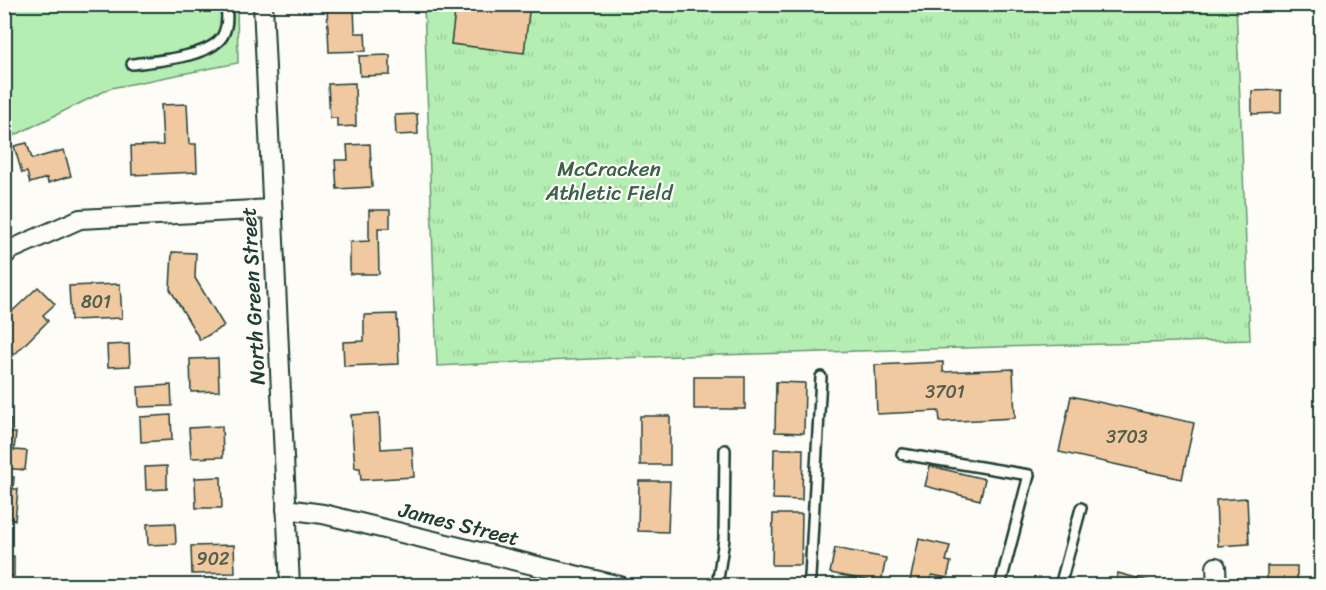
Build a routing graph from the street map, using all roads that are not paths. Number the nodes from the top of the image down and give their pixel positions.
1 (226, 4) edge
2 (263, 4) edge
3 (132, 64) dead end
4 (272, 209) junction
5 (4, 256) edge
6 (821, 377) dead end
7 (725, 450) dead end
8 (902, 454) dead end
9 (1081, 508) dead end
10 (286, 509) junction
11 (1216, 567) dead end
12 (290, 585) edge
13 (620, 585) edge
14 (717, 585) edge
15 (807, 585) edge
16 (1000, 585) edge
17 (1060, 585) edge
18 (1217, 585) edge

1 - 3 lane
2 - 4 street, North Green Street
4 - 5 street
4 - 10 street, North Green Street
6 - 15 lane
7 - 14 lane
8 - 16 lane
9 - 17 lane
10 - 12 street, North Green Street
10 - 13 street, James Street
11 - 18 street

